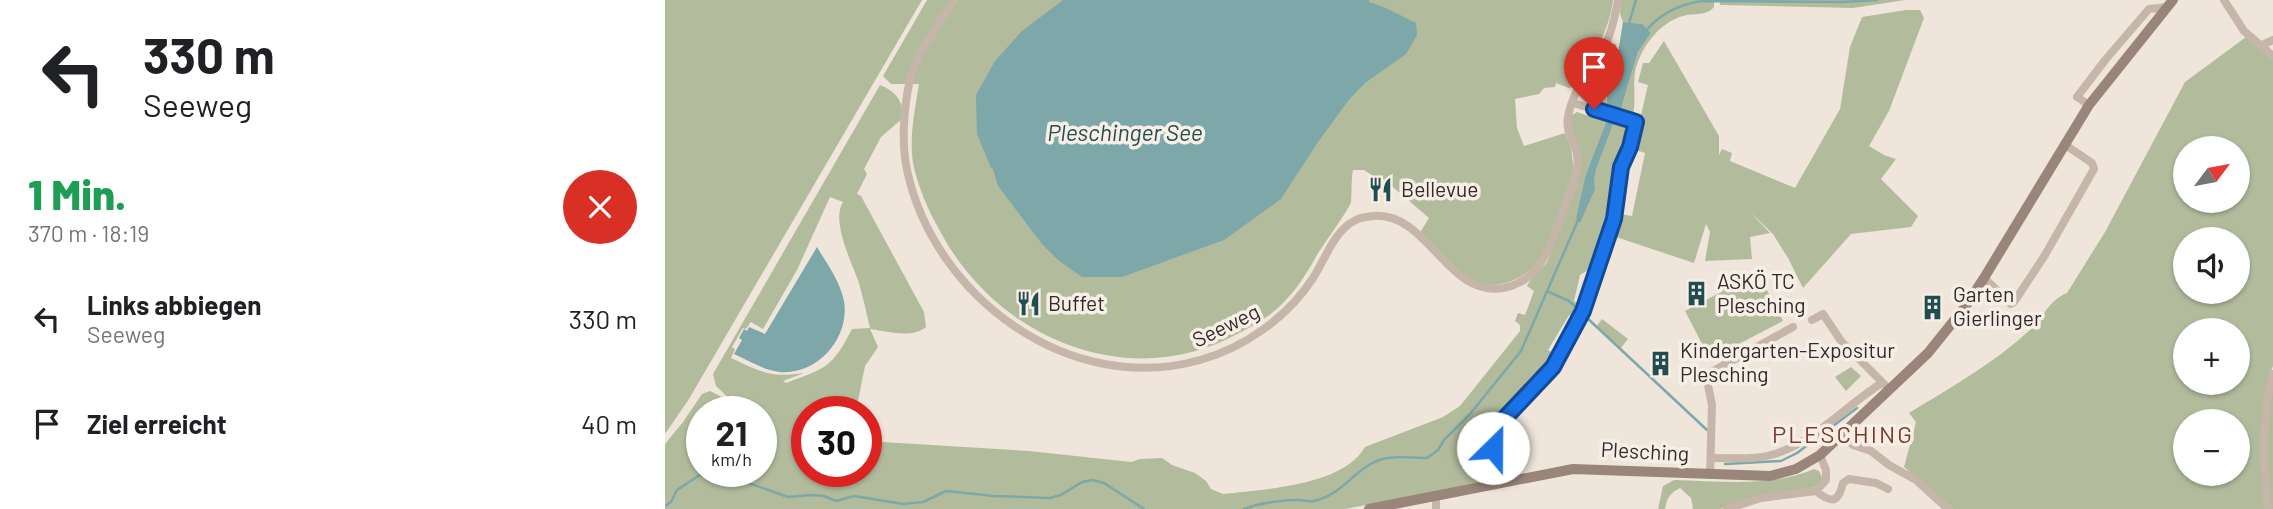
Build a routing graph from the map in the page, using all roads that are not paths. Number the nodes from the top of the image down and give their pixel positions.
1 (954, 0) edge
2 (1618, 0) edge
3 (2224, 0) edge
4 (2170, 4) edge
5 (2273, 40) edge
6 (2260, 46) junction
7 (2273, 56) edge
8 (1573, 103) junction
9 (2064, 144) junction
10 (1984, 278) junction
11 (1812, 320) dead end
12 (1793, 327) dead end
13 (2273, 374) edge
14 (1887, 386) junction
15 (1843, 435) junction
16 (1820, 455) junction
17 (1711, 458) junction
18 (1710, 475) junction
19 (1498, 484) junction
20 (1888, 489) dead end
21 (1817, 491) junction
22 (1436, 496) junction
23 (1369, 509) edge
24 (1436, 509) edge
25 (1727, 509) edge
26 (1948, 509) edge
27 (2268, 509) edge

1 - 8 street, Seeweg
2 - 8 street, Seeweg
3 - 6 street
4 - 9 main road, Plesching
5 - 6 street
6 - 7 street
8 - 19 street
9 - 10 main road, Plesching
9 - 10 street
10 - 14 main road, Plesching
11 - 14 street
12 - 17 street
13 - 27 street
14 - 15 main road, Plesching
14 - 17 street
15 - 16 main road, Plesching
15 - 26 street
16 - 18 main road, Plesching
16 - 21 street
17 - 18 street
18 - 19 main road, Plesching
19 - 22 main road, Plesching
20 - 21 street
21 - 25 street
22 - 23 main road, Plesching
22 - 24 street

